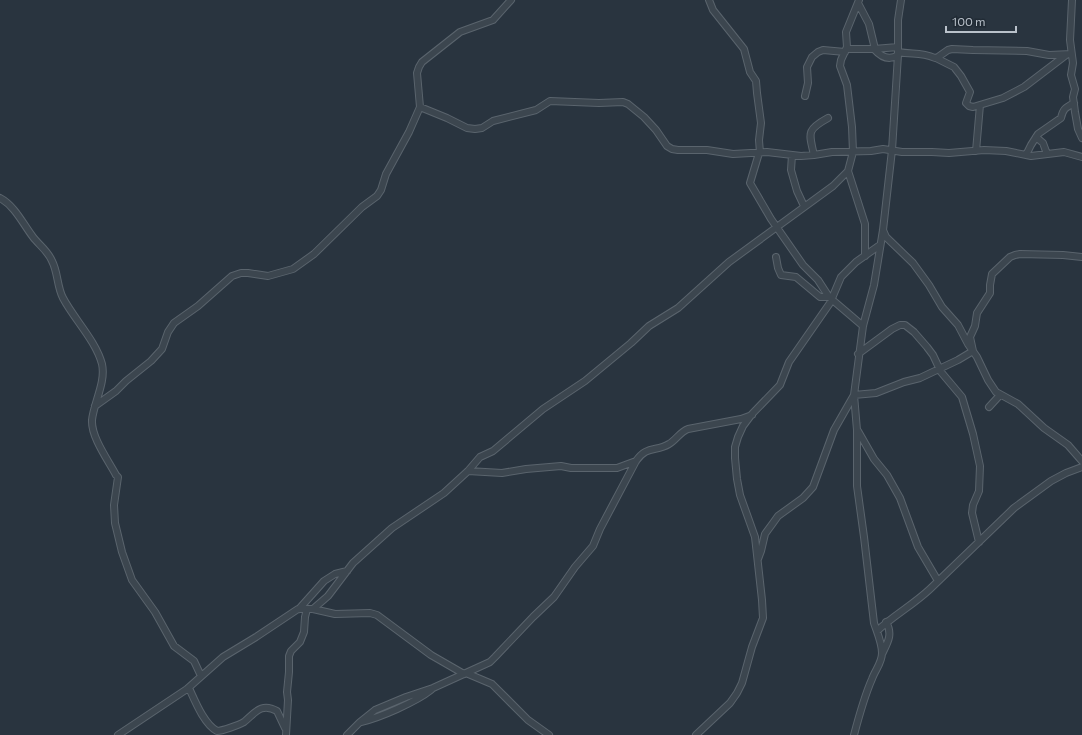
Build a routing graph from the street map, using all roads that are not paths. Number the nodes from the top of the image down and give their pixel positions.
1 (512, 0) edge
2 (709, 0) edge
3 (901, 0) edge
4 (1072, 0) edge
5 (858, 2) edge
6 (874, 49) junction
7 (846, 50) junction
8 (898, 51) junction
9 (1068, 55) junction
10 (936, 58) junction
11 (805, 96) dead end
12 (1074, 103) junction
13 (980, 105) junction
14 (420, 107) junction
15 (828, 118) dead end
16 (1036, 137) junction
17 (1082, 138) edge
18 (892, 150) junction
19 (976, 151) junction
20 (853, 152) junction
21 (760, 153) junction
22 (1047, 154) junction
23 (792, 155) junction
24 (814, 155) junction
25 (1026, 155) junction
26 (1082, 157) edge
27 (848, 171) junction
28 (0, 198) edge
29 (804, 206) junction
30 (776, 227) junction
31 (883, 230) junction
32 (880, 245) junction
33 (865, 256) junction
34 (776, 257) dead end
35 (1082, 258) edge
36 (831, 298) junction
37 (863, 326) junction
38 (973, 350) junction
39 (858, 354) junction
40 (939, 369) junction
41 (854, 395) junction
42 (1000, 395) junction
43 (95, 406) junction
44 (989, 407) dead end
45 (752, 414) junction
46 (857, 430) junction
47 (636, 460) junction
48 (1082, 461) edge
49 (1082, 467) edge
50 (468, 471) junction
51 (979, 542) junction
52 (758, 559) junction
53 (347, 571) junction
54 (938, 581) junction
55 (298, 609) junction
56 (310, 609) junction
57 (886, 622) junction
58 (877, 631) junction
59 (882, 654) junction
60 (465, 674) junction
61 (201, 676) junction
62 (189, 688) junction
63 (285, 728) junction
64 (118, 735) edge
65 (286, 735) edge
66 (347, 735) edge
67 (549, 735) edge
68 (696, 735) edge
69 (854, 735) edge

1 - 14 street
2 - 21 street
3 - 8 street
4 - 9 street
5 - 6 street
5 - 7 street
6 - 7 street
6 - 8 street
6 - 8 street
7 - 11 street
7 - 20 street
8 - 10 street
8 - 18 street
9 - 10 street
9 - 12 street
9 - 13 street
10 - 13 street
12 - 16 street
12 - 17 street
13 - 19 street
14 - 21 street
14 - 43 street
15 - 24 street
16 - 22 street
16 - 25 street
18 - 19 street
18 - 20 street
18 - 31 street
19 - 25 street
20 - 24 street
20 - 27 street
21 - 23 street
21 - 30 street
22 - 25 street
22 - 26 street
23 - 24 street
23 - 29 street
27 - 29 street
27 - 33 street
28 - 43 street
29 - 30 street
30 - 36 street
30 - 50 street
31 - 32 street
31 - 38 street
32 - 33 street
32 - 37 street
33 - 36 street
34 - 36 street
35 - 38 street
36 - 37 street
36 - 45 street
37 - 39 street
38 - 40 street
38 - 42 street
39 - 40 street
39 - 41 street
40 - 41 street
40 - 51 street
41 - 46 street
41 - 52 street
42 - 44 street
42 - 48 street
43 - 61 street
45 - 47 street
45 - 52 street
46 - 54 street
46 - 58 street
47 - 50 street
47 - 60 street
49 - 51 street
50 - 53 street
51 - 54 street
52 - 68 street
53 - 55 street
53 - 56 street
54 - 57 street
55 - 56 street
55 - 61 street
56 - 60 street
56 - 63 street
57 - 58 street
57 - 59 street
58 - 59 street
59 - 69 street
60 - 66 street
60 - 67 street
61 - 62 street
62 - 63 street
62 - 64 street
63 - 65 street

